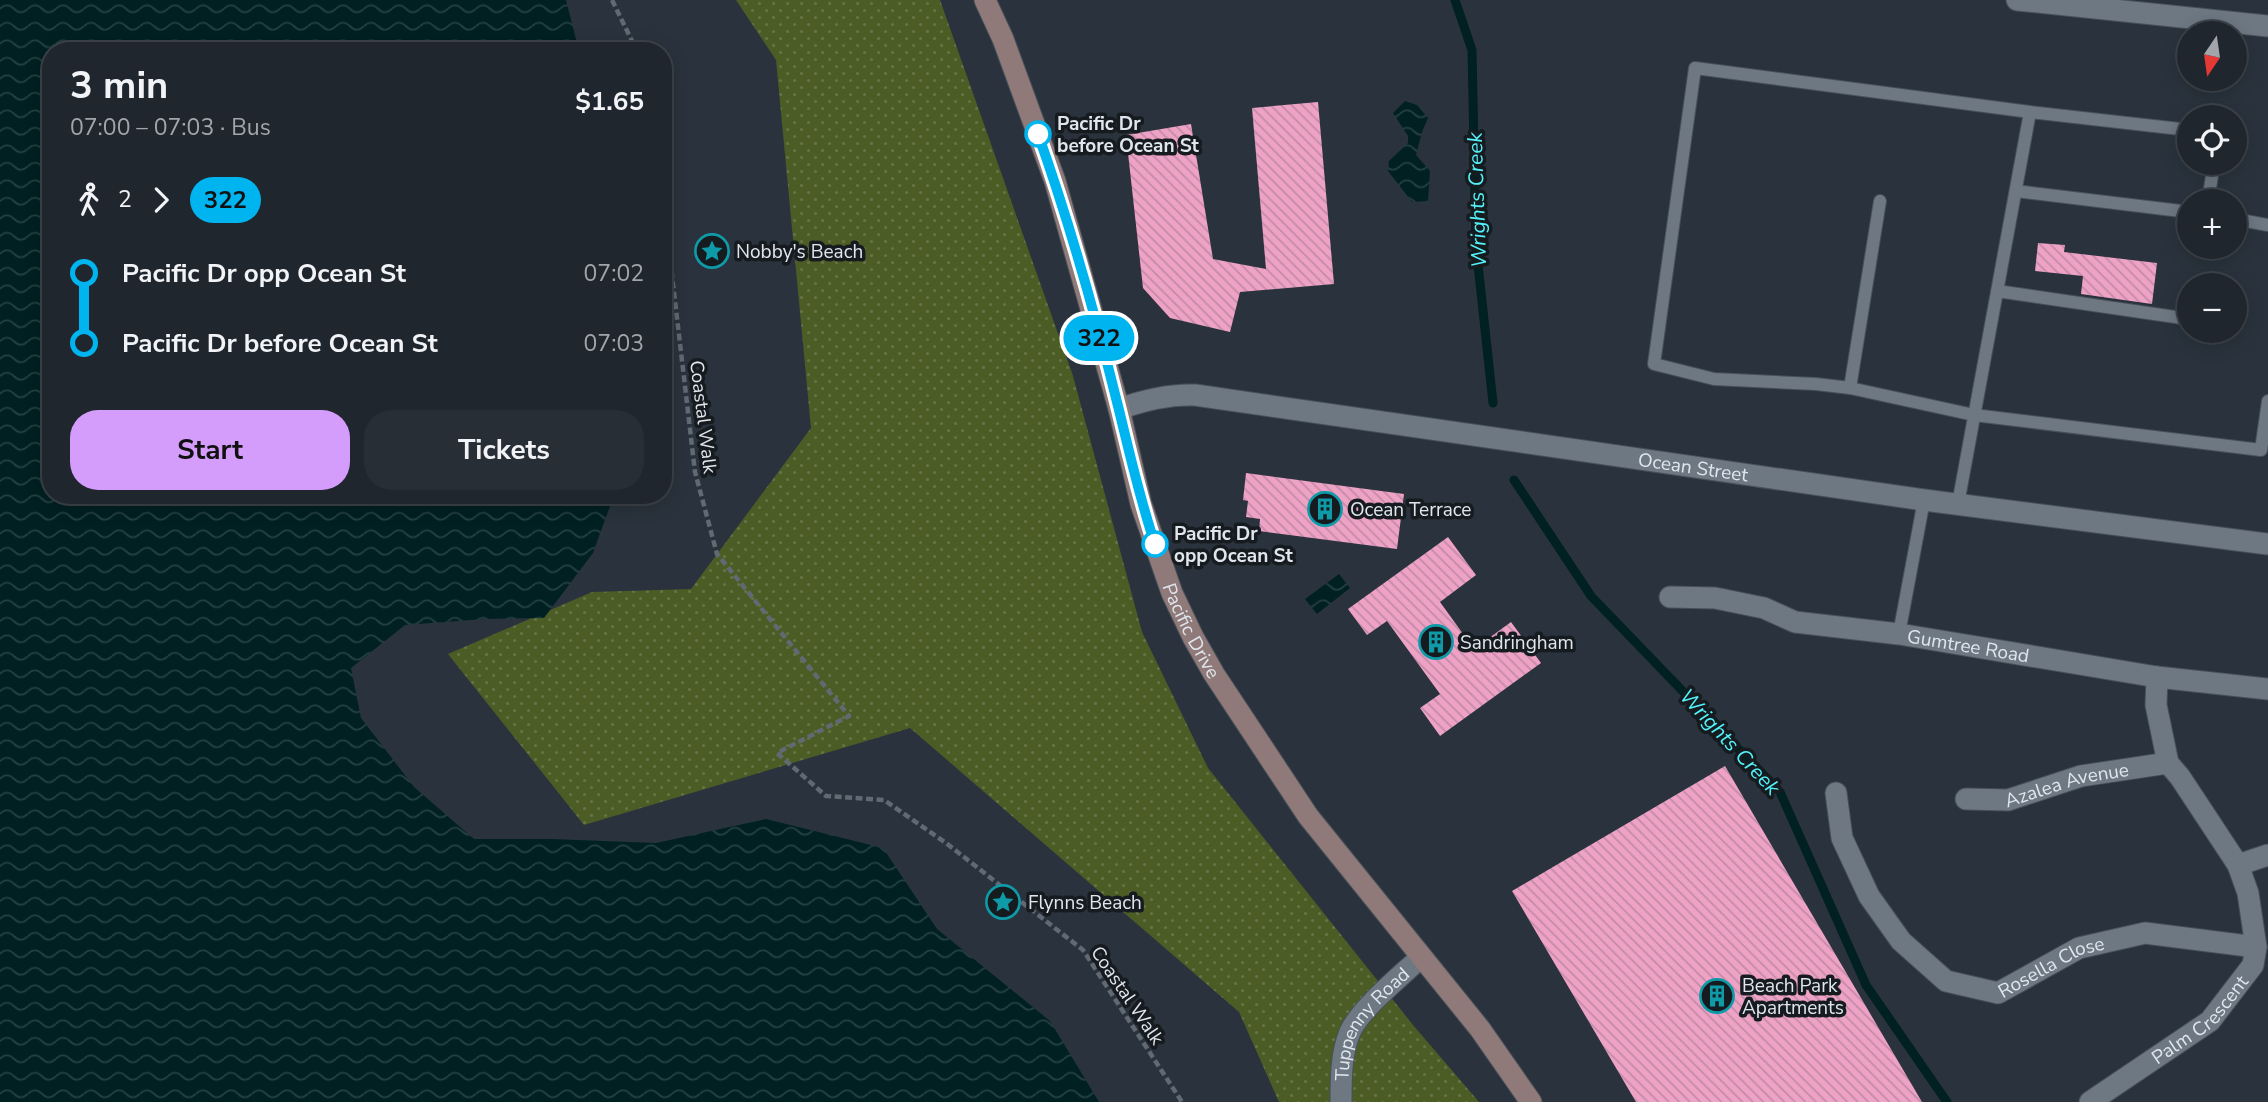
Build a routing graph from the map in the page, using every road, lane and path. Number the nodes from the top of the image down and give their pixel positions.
1 (612, 0) edge
2 (985, 0) edge
3 (2017, 0) edge
4 (2268, 26) edge
5 (633, 42) edge
6 (2030, 112) junction
7 (2177, 129) edge
8 (2016, 191) junction
9 (1880, 201) dead end
10 (2177, 211) edge
11 (2247, 221) edge
12 (2268, 225) edge
13 (672, 275) edge
14 (1997, 291) junction
15 (2177, 317) edge
16 (1850, 388) junction
17 (2268, 401) edge
18 (1119, 409) junction
19 (1974, 415) junction
20 (1924, 500) junction
21 (1958, 504) junction
22 (2268, 544) edge
23 (1670, 597) dead end
24 (1899, 634) junction
25 (2157, 677) junction
26 (2268, 689) edge
27 (2168, 763) junction
28 (1836, 793) dead end
29 (1966, 799) dead end
30 (2268, 856) edge
31 (2238, 865) junction
32 (2256, 947) junction
33 (1421, 957) junction
34 (1182, 1102) edge
35 (1341, 1102) edge
36 (1531, 1102) edge
37 (2090, 1102) edge

1 - 5 path
2 - 18 street, Pacific Drive
3 - 4 street
6 - 7 lane
6 - 8 lane
6 - 16 lane
8 - 10 lane
8 - 14 lane
9 - 16 lane
11 - 12 lane
13 - 34 path, Coastal Walk
14 - 15 lane
14 - 19 lane
16 - 19 lane
17 - 19 lane
18 - 20 street, Ocean Street
18 - 33 street, Pacific Drive
19 - 21 lane
20 - 21 street, Ocean Street
20 - 24 lane
21 - 22 street, Ocean Street
23 - 24 street, Gumtree Road
24 - 25 street, Gumtree Road
25 - 26 street, Gumtree Road
25 - 27 street, Palm Crescent
27 - 29 street, Azalea Avenue
27 - 31 street, Palm Crescent
28 - 32 street, Rosella Close
30 - 31 street
31 - 32 street, Palm Crescent
32 - 37 street, Palm Crescent
33 - 35 street, Tuppenny Road
33 - 36 street, Pacific Drive

